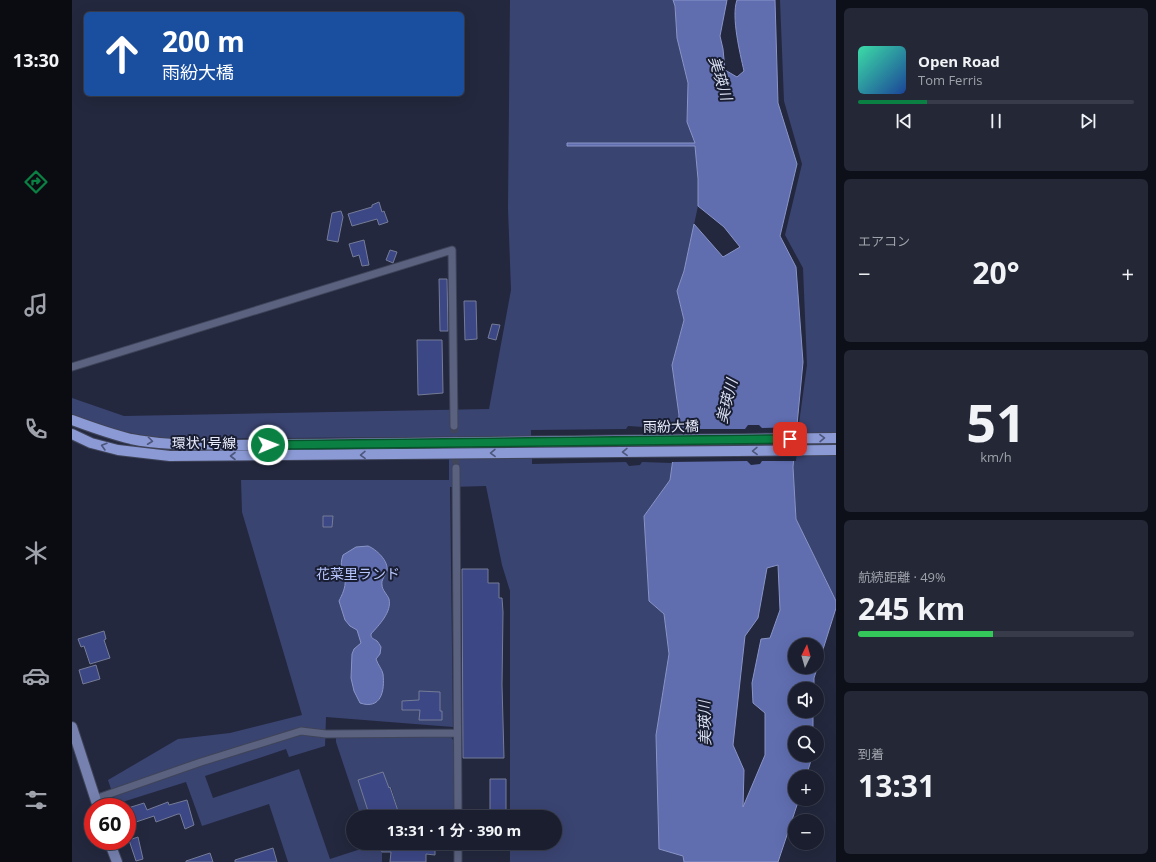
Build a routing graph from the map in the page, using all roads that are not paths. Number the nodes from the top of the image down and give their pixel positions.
1 (72, 367) edge
2 (72, 420) edge
3 (454, 426) tunnel mouth
4 (72, 434) edge
5 (836, 438) edge
6 (531, 442) joint
7 (836, 450) edge
8 (532, 453) joint
9 (456, 468) tunnel mouth
10 (72, 727) edge
11 (457, 733) junction
12 (94, 798) edge
13 (109, 798) edge
14 (458, 810) edge
15 (112, 850) edge
16 (458, 850) edge
17 (117, 862) edge
18 (458, 862) edge

1 - 3 street
2 -> 6 main road, 環状1号線
8 -> 4 main road, 環状1号線
6 -> 5 main road, 雨紛大橋
7 -> 8 main road, 雨紛大橋
9 - 11 street
10 - 12 main road
11 - 13 street
11 - 14 street
15 - 17 main road
16 - 18 street

